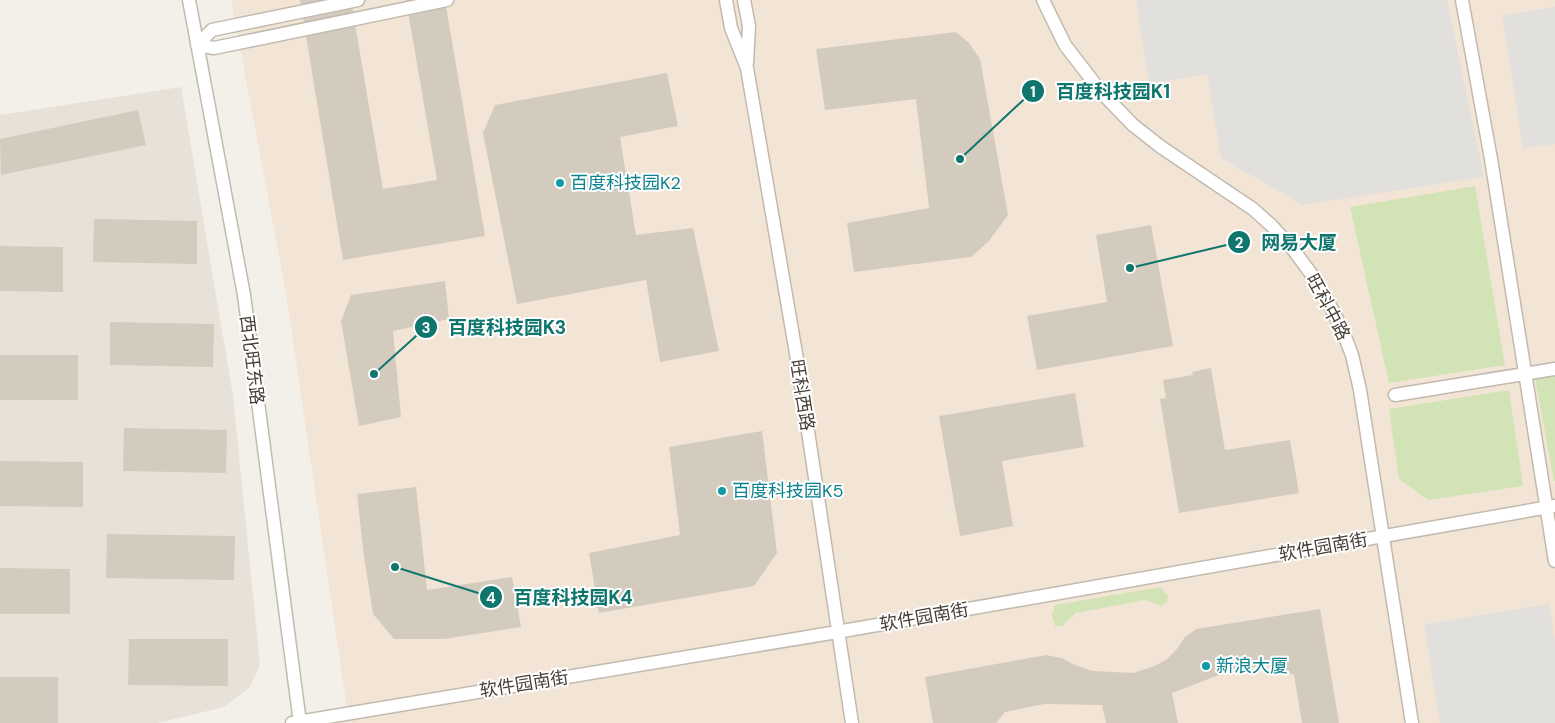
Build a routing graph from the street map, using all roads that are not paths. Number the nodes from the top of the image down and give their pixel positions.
1 (189, 0) edge
2 (358, 0) edge
3 (447, 0) edge
4 (726, 0) edge
5 (744, 0) edge
6 (1043, 0) edge
7 (1462, 0) edge
8 (197, 45) junction
9 (747, 68) junction
10 (1555, 369) edge
11 (1525, 374) junction
12 (1395, 395) dead end
13 (1550, 507) edge
14 (1384, 536) junction
15 (1555, 561) edge
16 (837, 632) junction
17 (297, 722) edge
18 (852, 723) edge
19 (1412, 723) edge

1 - 8 street, 西北旺东路
2 - 8 street
3 - 8 street
4 - 9 street
5 - 9 street
6 - 14 street, 旺科中路
7 - 11 street
8 - 17 street, 西北旺东路
9 - 16 street, 旺科西路
10 - 11 street
11 - 12 street
11 - 13 street
13 - 14 street, 软件园南街
13 - 15 street
14 - 16 street, 软件园南街
14 - 19 street, 旺科中路
16 - 17 street, 软件园南街
16 - 18 street, 旺科西路

